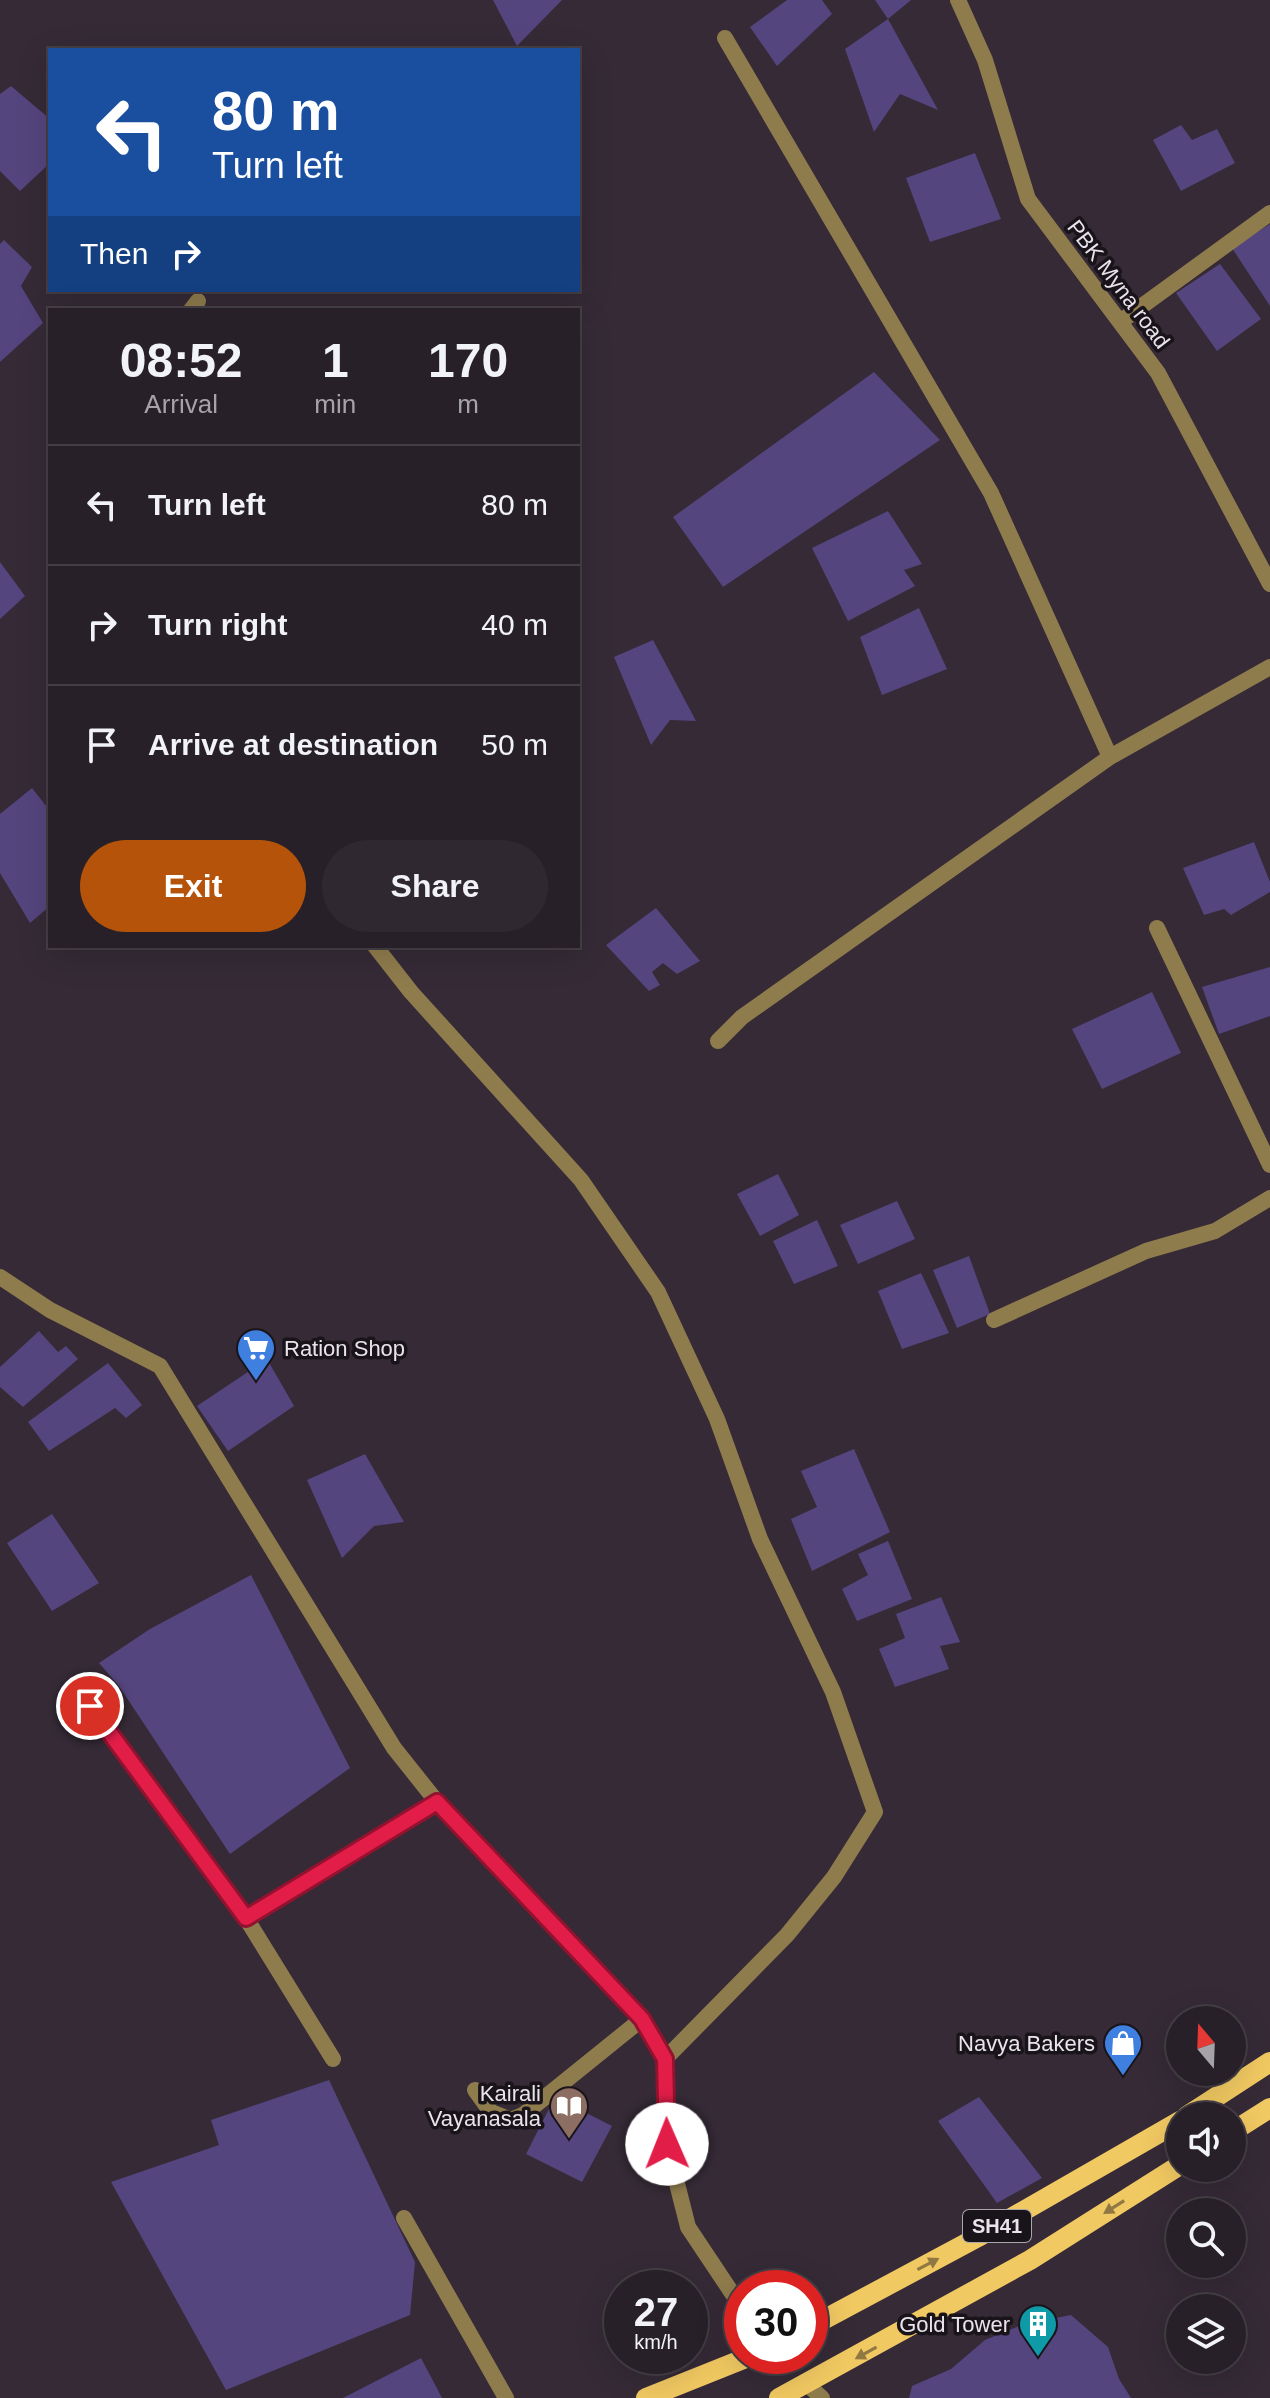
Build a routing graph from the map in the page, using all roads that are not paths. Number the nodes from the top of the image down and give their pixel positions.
1 (958, 0) edge
2 (725, 38) dead end
3 (1270, 213) edge
4 (1120, 322) junction
5 (1270, 584) edge
6 (1270, 667) edge
7 (1110, 757) junction
8 (1157, 928) dead end
9 (377, 948) edge
10 (718, 1041) dead end
11 (1270, 1165) edge
12 (1270, 1198) edge
13 (0, 1277) edge
14 (994, 1320) dead end
15 (90, 1706) dead end
16 (437, 1802) junction
17 (246, 1918) junction
18 (642, 2019) junction
19 (333, 2059) dead end
20 (665, 2059) junction
21 (1270, 2062) edge
22 (475, 2090) dead end
23 (1209, 2102) edge
24 (1270, 2108) edge
25 (1246, 2123) edge
26 (1166, 2129) edge
27 (1166, 2174) edge
28 (404, 2218) dead end
29 (724, 2281) edge
30 (828, 2317) edge
31 (724, 2367) edge
32 (815, 2392) edge
33 (506, 2398) edge
34 (646, 2398) edge
35 (779, 2398) edge

1 - 4 street, PBK Myna road
2 - 7 street
3 - 4 street
4 - 5 street, PBK Myna road
6 - 7 street
7 - 10 street
8 - 11 street
9 - 20 street
12 - 14 street
13 - 16 street
15 - 17 street
16 - 17 street
16 - 18 street
17 - 19 street
18 - 20 street
18 - 22 street
20 - 29 street
21 - 23 main road
24 - 25 main road
30 -> 26 main road, SH41
27 -> 32 main road
28 - 33 street
31 - 34 main road
32 - 35 main road

